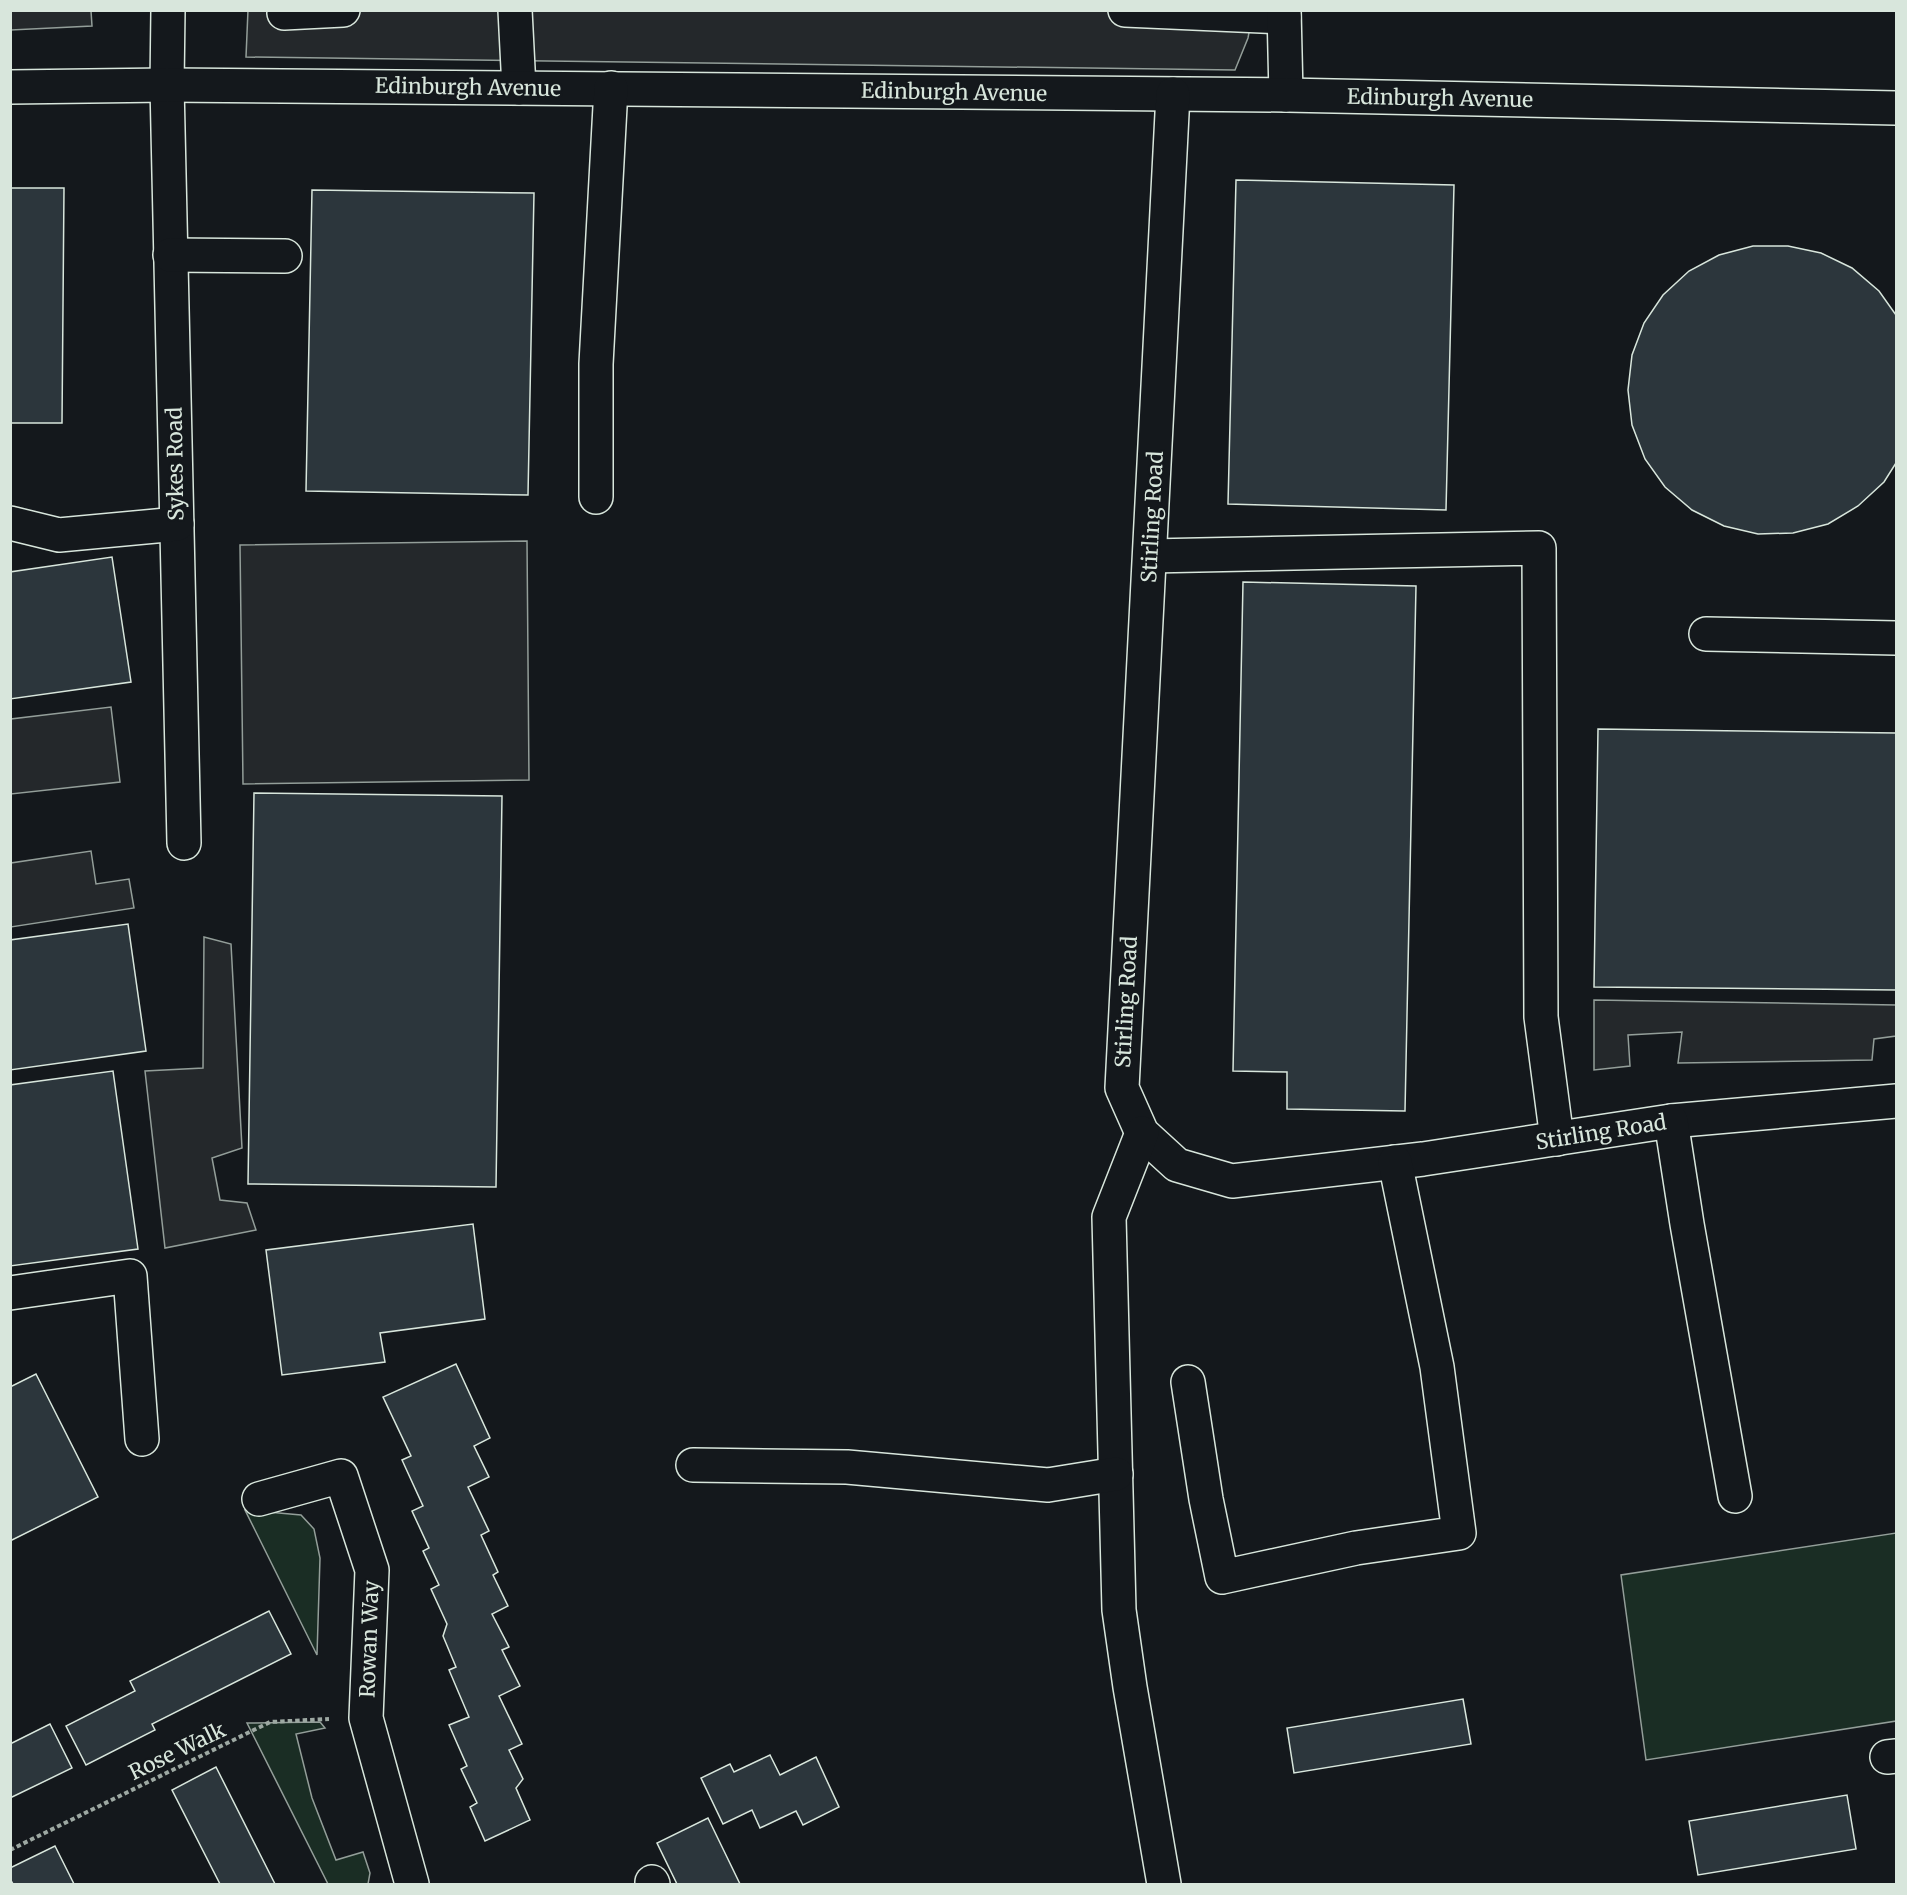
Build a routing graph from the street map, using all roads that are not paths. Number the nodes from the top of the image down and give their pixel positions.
1 (168, 10) edge
2 (343, 10) edge
3 (515, 10) edge
4 (1125, 10) edge
5 (284, 13) dead end
6 (1284, 14) edge
7 (167, 85) junction
8 (10, 87) edge
9 (519, 88) junction
10 (611, 88) junction
11 (1173, 94) junction
12 (1286, 95) junction
13 (1896, 108) edge
14 (171, 255) junction
15 (285, 256) dead end
16 (596, 497) dead end
17 (10, 523) edge
18 (177, 524) junction
19 (1150, 556) junction
20 (1706, 634) dead end
21 (1896, 638) edge
22 (184, 843) dead end
23 (1896, 1101) edge
24 (1671, 1121) junction
25 (1142, 1133) junction
26 (1557, 1139) junction
27 (1395, 1162) junction
28 (10, 1293) edge
29 (1188, 1382) dead end
30 (142, 1439) dead end
31 (693, 1465) dead end
32 (1116, 1474) junction
33 (1735, 1496) dead end
34 (259, 1499) dead end
35 (412, 1884) edge
36 (1164, 1884) edge

1 - 7 street, Sykes Road
2 - 5 street
3 - 9 street
4 - 6 street
6 - 12 street
7 - 8 street, Edinburgh Avenue
7 - 9 street, Edinburgh Avenue
7 - 14 street, Sykes Road
9 - 10 street, Edinburgh Avenue
10 - 11 street, Edinburgh Avenue
10 - 16 street
11 - 12 street, Edinburgh Avenue
11 - 19 street, Stirling Road
12 - 13 street, Edinburgh Avenue
14 - 15 street
14 - 18 street, Sykes Road
17 - 18 street
18 - 22 street, Sykes Road
19 - 25 street, Stirling Road
19 - 26 street
20 - 21 street
23 - 24 street, Stirling Road
24 - 26 street, Stirling Road
24 - 33 street
25 - 27 street, Stirling Road
25 - 32 street
26 - 27 street, Stirling Road
27 - 29 street
28 - 30 street
31 - 32 street
32 - 36 street
34 - 35 street, Rowan Way

